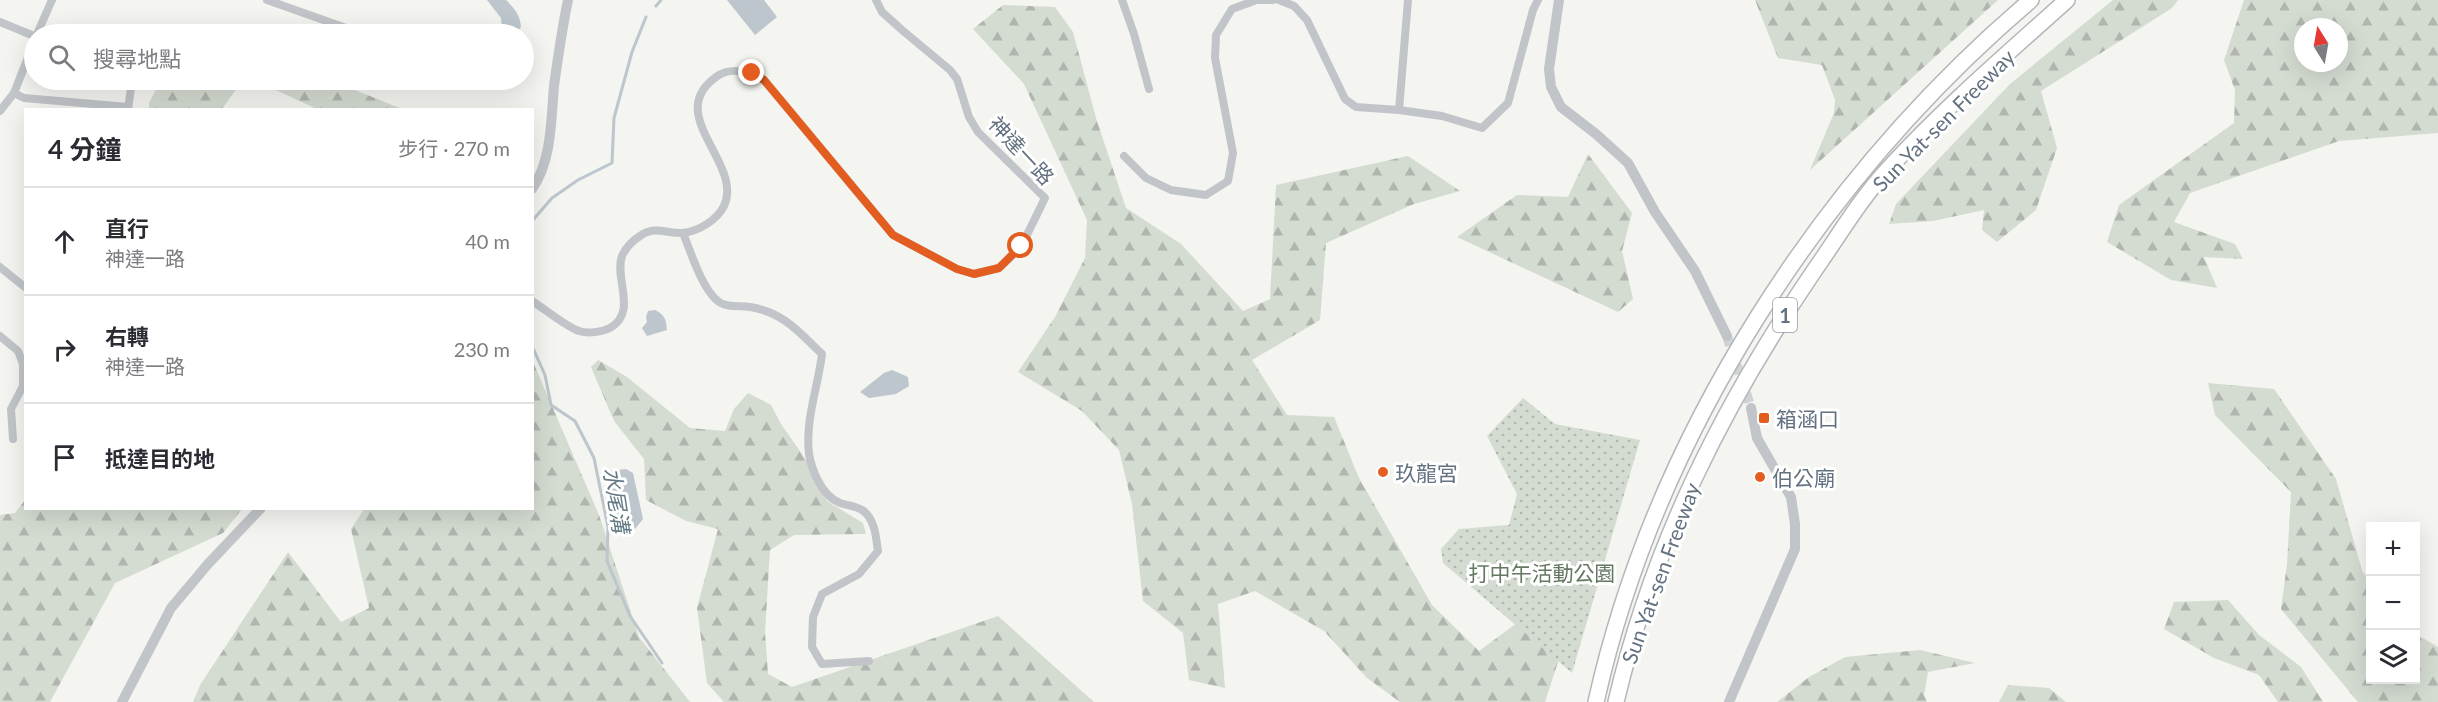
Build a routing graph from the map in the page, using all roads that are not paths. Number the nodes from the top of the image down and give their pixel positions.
1 (52, 0) edge
2 (267, 0) edge
3 (568, 0) edge
4 (876, 0) edge
5 (1122, 0) edge
6 (1254, 0) edge
7 (1273, 0) edge
8 (1279, 0) edge
9 (1408, 0) edge
10 (1538, 0) edge
11 (1559, 0) edge
12 (2031, 0) edge
13 (2067, 0) edge
14 (290, 4) edge
15 (0, 22) edge
16 (41, 24) edge
17 (339, 24) edge
18 (24, 31) edge
19 (24, 68) edge
20 (1149, 89) dead end
21 (131, 90) edge
22 (14, 93) junction
23 (61, 105) edge
24 (128, 108) edge
25 (1399, 110) junction
26 (0, 111) edge
27 (1124, 156) dead end
28 (534, 186) edge
29 (682, 233) junction
30 (0, 267) edge
31 (24, 286) edge
32 (534, 302) edge
33 (0, 336) edge
34 (1728, 336) tunnel mouth
35 (1751, 408) tunnel mouth
36 (14, 439) dead end
37 (259, 510) edge
38 (869, 662) dead end
39 (122, 702) edge
40 (1596, 702) edge
41 (1616, 702) edge
42 (1729, 702) edge

1 - 16 street
2 - 14 street
3 - 28 street
4 - 29 street, 神達一路
5 - 20 street
6 - 7 street
6 - 27 street
8 - 25 street
9 - 25 street
10 - 25 street
11 - 34 street
12 - 40 highway, Sun Yat-sen Freeway / 1
13 - 41 highway, Sun Yat-sen Freeway / 1
14 - 17 street
15 - 18 street
19 - 22 street
21 - 24 street
22 - 23 street
22 - 26 street
23 - 24 street
29 - 32 street, 神達一路
29 - 38 street
30 - 31 street
33 - 36 street
35 - 42 street
37 - 39 street

